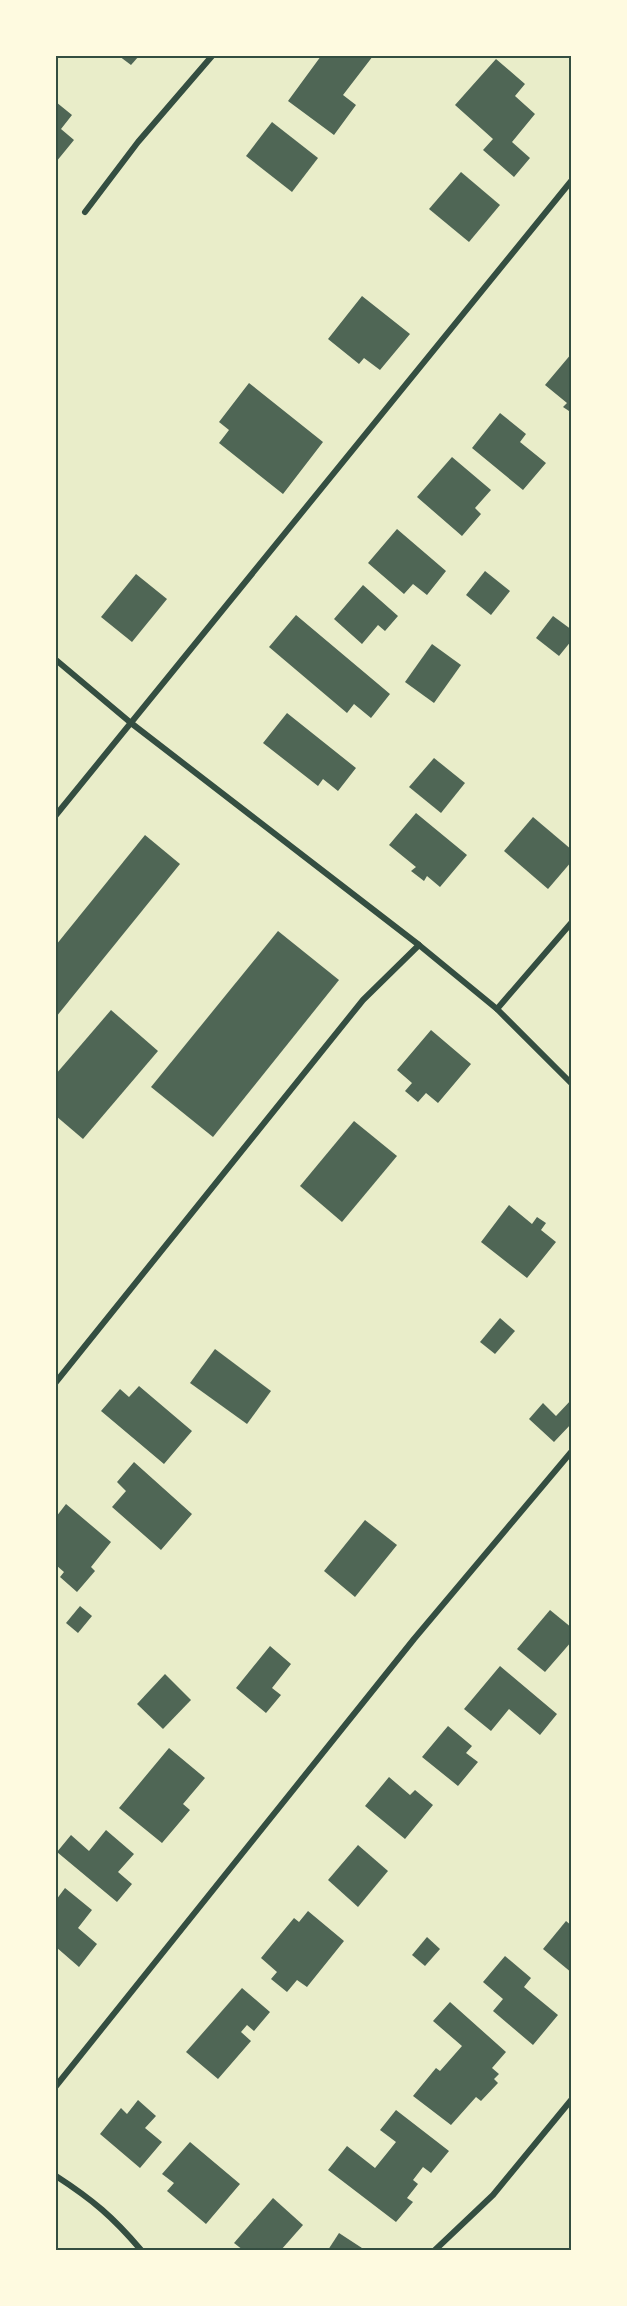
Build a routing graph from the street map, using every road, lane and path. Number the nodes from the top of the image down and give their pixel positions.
1 (212, 56) edge
2 (572, 180) edge
3 (85, 212) dead end
4 (56, 660) edge
5 (131, 723) junction
6 (56, 815) edge
7 (572, 922) edge
8 (419, 945) junction
9 (497, 1009) junction
10 (572, 1084) edge
11 (56, 1382) edge
12 (572, 1451) edge
13 (56, 2086) edge
14 (572, 2099) edge
15 (56, 2176) edge
16 (141, 2250) edge
17 (435, 2250) edge

1 - 3 street
2 - 5 street
4 - 5 street
5 - 6 street
5 - 8 street
7 - 9 street
8 - 9 street
8 - 11 street
9 - 10 street
12 - 13 street
14 - 17 street
15 - 16 street

